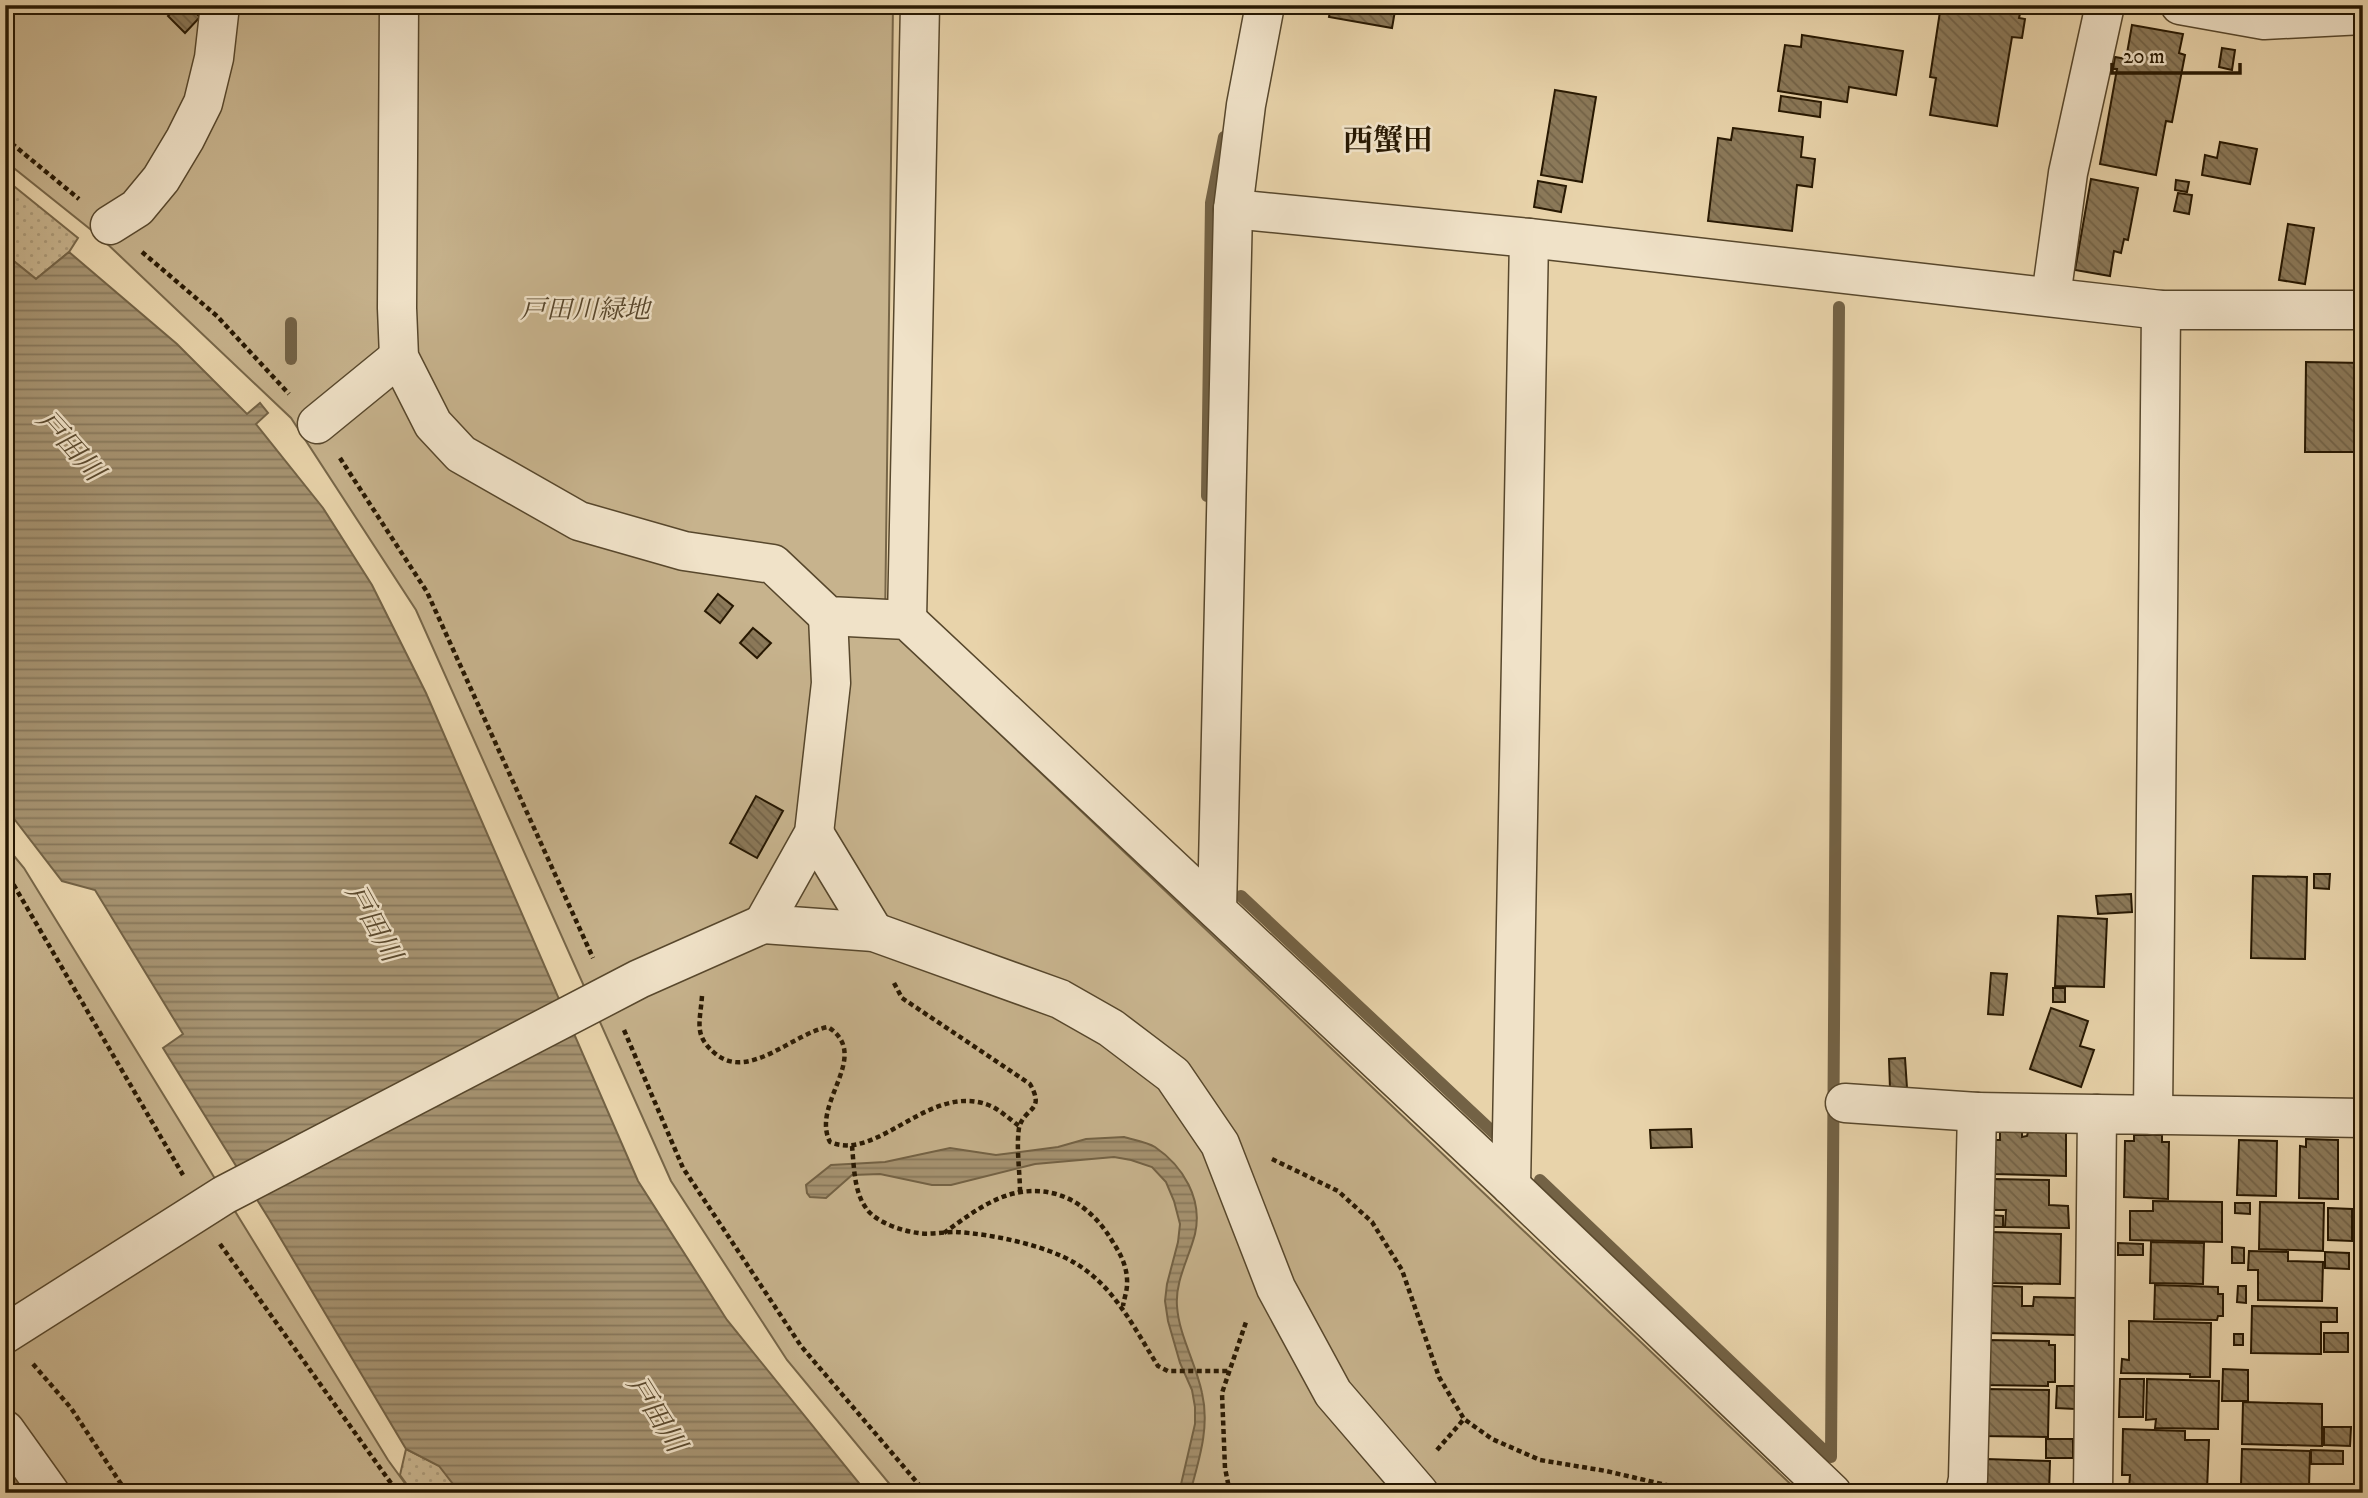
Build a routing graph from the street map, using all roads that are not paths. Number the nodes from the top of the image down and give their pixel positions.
1 (220, 5) edge
2 (399, 5) edge
3 (919, 5) edge
4 (1265, 5) edge
5 (2105, 5) edge
6 (2180, 5) edge
7 (2363, 15) edge
8 (1234, 209) junction
9 (110, 225) road end
10 (1529, 239) junction
11 (2051, 297) junction
12 (2161, 310) junction
13 (2363, 310) edge
14 (399, 356) junction
15 (317, 424) road end
16 (828, 615) junction
17 (907, 620) junction
18 (814, 833) junction
19 (1217, 911) junction
20 (763, 924) junction
21 (883, 935) junction
22 (1844, 1103) dead end
23 (1977, 1112) junction
24 (2097, 1114) junction
25 (2153, 1115) junction
26 (2363, 1118) edge
27 (1511, 1186) junction
28 (6, 1334) edge
29 (5, 1430) edge
30 (50, 1493) edge
31 (1419, 1493) edge
32 (1832, 1493) edge
33 (1965, 1493) edge
34 (2093, 1493) edge

1 - 9 street
2 - 14 street
3 - 17 street
4 - 8 street
5 - 11 street
6 - 7 street
8 - 10 street
8 - 19 street
10 - 11 street
10 - 27 street
11 - 12 street
12 - 13 street
12 - 25 street
14 - 15 street
14 - 16 street
16 - 17 street
16 - 18 street
17 - 19 street
18 - 20 street
18 - 21 street
19 - 27 street
20 - 21 street
20 - 28 street
21 - 31 street
22 - 23 street
23 - 24 street
23 - 33 street
24 - 25 street
24 - 34 street
25 - 26 street
27 - 32 street
29 - 30 street

